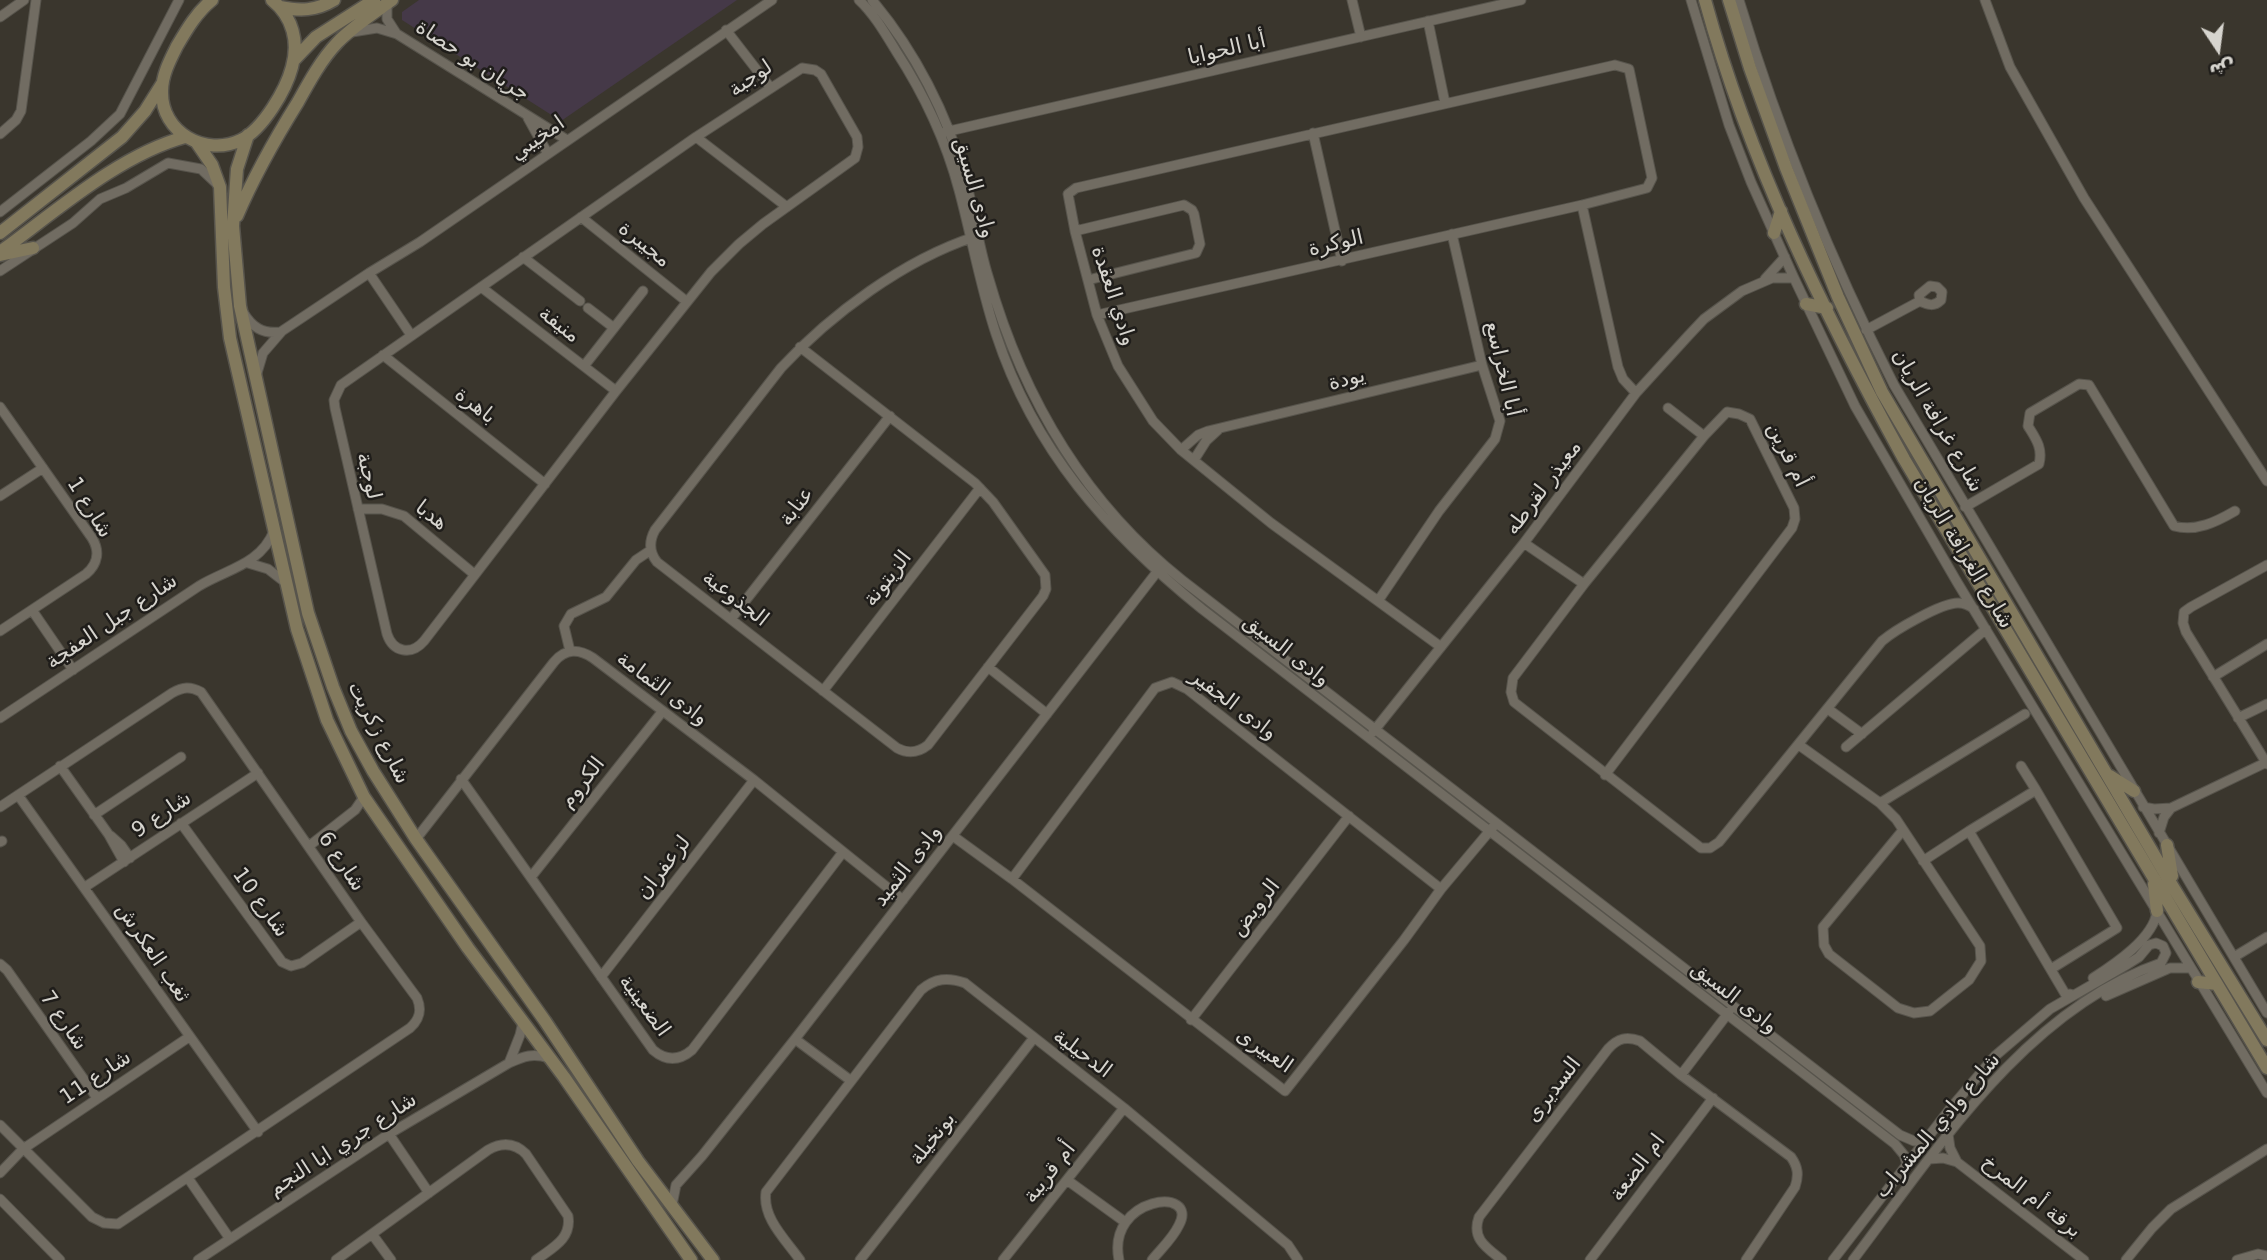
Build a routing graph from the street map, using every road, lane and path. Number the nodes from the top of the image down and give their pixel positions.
1 (24, 0) edge
2 (36, 0) edge
3 (179, 0) edge
4 (334, 0) edge
5 (772, 0) edge
6 (859, 0) edge
7 (872, 0) edge
8 (1352, 0) edge
9 (1521, 0) edge
10 (1691, 0) edge
11 (1729, 0) edge
12 (1740, 0) edge
13 (1985, 0) edge
14 (210, 1) edge
15 (384, 1) edge
16 (276, 3) edge
17 (1706, 3) edge
18 (0, 17) edge
19 (1428, 22) junction
20 (726, 30) junction
21 (397, 34) junction
22 (345, 36) junction
23 (1361, 37) junction
24 (294, 60) junction
25 (163, 84) junction
26 (770, 87) junction
27 (1445, 103) junction
28 (527, 118) junction
29 (944, 132) junction
30 (1313, 133) junction
31 (0, 134) edge
32 (248, 135) junction
33 (696, 136) junction
34 (185, 137) junction
35 (567, 141) junction
36 (197, 143) junction
37 (548, 154) junction
38 (220, 187) junction
39 (1647, 188) joint
40 (1582, 205) junction
41 (787, 207) junction
42 (1781, 211) junction
43 (0, 212) edge
44 (581, 217) junction
45 (233, 226) junction
46 (1075, 231) junction
47 (0, 233) edge
48 (1774, 233) junction
49 (1452, 234) junction
50 (974, 237) junction
51 (33, 248) junction
52 (0, 254) edge
53 (523, 257) junction
54 (1785, 257) junction
55 (1342, 261) junction
56 (0, 271) edge
57 (369, 273) junction
58 (1794, 278) junction
59 (1765, 279) junction
60 (1088, 280) junction
61 (481, 286) junction
62 (643, 291) dead end
63 (686, 301) junction
64 (1920, 302) dead end
65 (1806, 304) junction
66 (240, 306) junction
67 (1827, 308) junction
68 (1097, 315) junction
69 (614, 328) junction
70 (1866, 330) junction
71 (282, 331) junction
72 (411, 335) junction
73 (800, 347) junction
74 (383, 355) junction
75 (1482, 365) junction
76 (584, 366) junction
77 (256, 384) junction
78 (616, 391) junction
79 (1636, 393) junction
80 (0, 407) edge
81 (1668, 408) dead end
82 (890, 416) junction
83 (1219, 429) junction
84 (1704, 436) junction
85 (1181, 450) junction
86 (1194, 460) junction
87 (43, 468) junction
88 (2267, 481) edge
89 (545, 484) junction
90 (980, 488) junction
91 (0, 496) edge
92 (1965, 507) junction
93 (358, 509) junction
94 (2235, 511) dead end
95 (274, 531) junction
96 (1524, 543) junction
97 (651, 550) junction
98 (248, 563) junction
99 (2267, 565) edge
100 (1160, 568) junction
101 (474, 574) junction
102 (1957, 582) junction
103 (286, 583) junction
104 (1584, 584) junction
105 (1378, 601) junction
106 (1949, 604) junction
107 (1973, 609) junction
108 (32, 610) junction
109 (732, 619) junction
110 (1986, 629) junction
111 (0, 631) edge
112 (2267, 644) edge
113 (1441, 647) junction
114 (570, 651) junction
115 (988, 667) junction
116 (73, 670) junction
117 (2213, 677) junction
118 (823, 691) junction
119 (2267, 704) edge
120 (1828, 709) junction
121 (662, 712) junction
122 (1047, 714) junction
123 (2025, 715) dead end
124 (0, 718) edge
125 (2238, 718) junction
126 (1372, 734) junction
127 (1861, 734) junction
128 (1799, 745) junction
129 (1846, 747) dead end
130 (181, 757) dead end
131 (2267, 763) edge
132 (60, 766) junction
133 (2021, 766) dead end
134 (258, 773) junction
135 (2108, 774) junction
136 (1605, 775) junction
137 (461, 779) junction
138 (754, 780) junction
139 (2036, 790) junction
140 (2134, 791) junction
141 (18, 795) junction
142 (367, 802) junction
143 (1880, 803) junction
144 (0, 807) edge
145 (2143, 807) junction
146 (2171, 808) junction
147 (94, 815) junction
148 (1349, 816) junction
149 (430, 820) junction
150 (181, 823) junction
151 (407, 826) junction
152 (1493, 827) junction
153 (1903, 830) junction
154 (1969, 831) junction
155 (953, 836) junction
156 (416, 839) junction
157 (2163, 839) junction
158 (309, 846) junction
159 (843, 852) junction
160 (127, 860) junction
161 (1923, 860) junction
162 (531, 877) junction
163 (1012, 879) junction
164 (2154, 880) junction
165 (85, 887) junction
166 (2174, 887) junction
167 (1441, 889) junction
168 (903, 900) junction
169 (2157, 911) junction
170 (361, 922) junction
171 (2267, 937) edge
172 (2234, 957) junction
173 (0, 964) edge
174 (2190, 968) junction
175 (2050, 969) junction
176 (601, 977) junction
177 (2198, 982) junction
178 (2217, 984) junction
179 (2067, 997) junction
180 (1730, 1011) junction
181 (2267, 1013) edge
182 (2067, 1016) junction
183 (1191, 1020) junction
184 (523, 1022) junction
185 (189, 1037) junction
186 (795, 1039) junction
187 (1033, 1039) junction
188 (2267, 1040) edge
189 (549, 1058) junction
190 (509, 1063) junction
191 (2267, 1068) edge
192 (1681, 1075) junction
193 (850, 1080) junction
194 (2267, 1093) edge
195 (97, 1098) junction
196 (1713, 1098) junction
197 (1124, 1108) junction
198 (0, 1125) edge
199 (258, 1132) junction
200 (390, 1134) junction
201 (1948, 1134) junction
202 (1925, 1141) junction
203 (23, 1149) junction
204 (2267, 1149) edge
205 (1929, 1159) junction
206 (1956, 1161) junction
207 (1907, 1164) junction
208 (0, 1173) edge
209 (188, 1178) junction
210 (1067, 1180) junction
211 (676, 1185) junction
212 (658, 1188) junction
213 (429, 1193) junction
214 (0, 1199) edge
215 (672, 1205) junction
216 (1125, 1222) junction
217 (372, 1234) junction
218 (230, 1239) junction
219 (2267, 1256) edge
220 (60, 1260) edge
221 (198, 1260) edge
222 (335, 1260) edge
223 (391, 1260) edge
224 (536, 1260) edge
225 (691, 1260) edge
226 (713, 1260) edge
227 (800, 1260) edge
228 (860, 1260) edge
229 (1003, 1260) edge
230 (1119, 1260) edge
231 (1152, 1260) edge
232 (1298, 1260) edge
233 (1503, 1260) edge
234 (1590, 1260) edge
235 (1745, 1260) edge
236 (1833, 1260) edge
237 (1853, 1260) edge
238 (2084, 1260) edge
239 (2126, 1260) edge
240 (2236, 1260) edge

1 - 18 street
2 - 31 street
3 - 43 street
4 - 16 main road
5 - 20 street, امخيبي
6 - 29 street, وادى السيق
7 - 29 street, وادى السيق
8 - 23 street
9 - 19 street, أبا الحوايا
10 - 17 main road
10 - 48 street, شارع الغرافة الريان
11 - 135 main road, شارع الغرافة الريان
12 - 70 street, شارع غرافة الريان
13 - 88 street
14 - 25 main road
15 - 21 street, جريان بو حصاة
15 - 22 main road
15 - 24 main road
16 - 24 main road
17 - 42 main road, شارع الغرافة الريان
19 - 23 street, أبا الحوايا
19 - 27 street
20 - 26 street
20 - 35 street, امخيبي
21 - 22 street, جريان بو حصاة
21 - 28 street, جريان بو حصاة
22 - 45 main road
23 - 29 street, أبا الحوايا
24 - 32 main road
25 - 34 main road
25 - 47 main road
26 - 33 street, لوجبة
26 - 41 street, لوجبة
27 - 30 street, وادي العقدة
27 - 39 street, وادي العقدة
28 - 35 street, جريان بو حصاة
28 - 37 street, جريان بو حصاة
29 - 50 street, وادى السيق
30 - 46 street, وادي العقدة
30 - 55 street
32 - 36 main road
32 - 45 main road, شارع زكريت
33 - 41 street
33 - 44 street, لوجبة
34 - 36 main road
34 - 52 main road
35 - 37 street, امخيبي
36 - 38 main road, شارع زكريت
37 - 57 street, امخيبي
38 - 51 street
38 - 95 main road, شارع زكريت
39 - 40 street, الوكرة
40 - 49 street, الوكرة
40 - 79 street
41 - 63 street, لوجبة
42 - 48 main road
42 - 67 main road, شارع الغرافة الريان
44 - 53 street, لوجبة
44 - 63 street, مجيبرة
45 - 66 main road, شارع زكريت
46 - 60 street, وادي العقدة
46 - 60 street
48 - 54 street, شارع الغرافة الريان
49 - 55 street, الوكرة
49 - 75 street, أبا الخراسع
50 - 73 street
50 - 100 street, وادى السيق
51 - 52 main road
51 - 56 street
53 - 61 street, لوجبة
53 - 69 street
54 - 58 street, شارع الغرافة الريان
54 - 59 street, معيذر لقرطه
55 - 68 street, الوكرة
57 - 71 street, امخيبي
57 - 72 street
58 - 59 street, معيذر لقرطه
58 - 65 street, شارع الغرافة الريان
59 - 79 street, معيذر لقرطه
60 - 68 street, وادي العقدة
61 - 72 street, لوجبة
61 - 76 street, منيفة
62 - 69 street
63 - 78 street, لوجبة
64 - 70 street
65 - 67 main road
65 - 102 street, شارع الغرافة الريان
66 - 71 street
66 - 77 main road, شارع زكريت
67 - 164 main road, شارع الغرافة الريان
68 - 85 street, وادي العقدة
69 - 76 street
70 - 92 street, شارع غرافة الريان
71 - 77 street, امخيبي
72 - 74 street, لوجبة
73 - 82 street, الجذوعية
73 - 97 street
74 - 89 street, باهرة
74 - 93 street, لوجبة
75 - 83 street, يودة
75 - 105 street, أبا الخراسع
76 - 78 street, منيفة
77 - 151 main road, شارع زكريت
78 - 89 street, لوجبة
79 - 96 street, معيذر لقرطه
80 - 87 street, شارع 1
81 - 84 street
82 - 90 street, الجذوعية
82 - 109 street, عنابة
83 - 85 street, يودة
83 - 86 street
84 - 104 street, أم قرين
84 - 136 street, أم قرين
85 - 86 street, وادي العقدة
86 - 105 street, وادي العقدة
87 - 91 street
87 - 108 street, شارع 1
89 - 101 street, لوجبة
90 - 115 street, الجذوعية
90 - 118 street, الزيتونة
92 - 94 street
92 - 140 street, شارع غرافة الريان
93 - 101 street, هدبا
93 - 101 street, لوجبة
95 - 98 street, شارع جبل العفجة
95 - 103 main road, شارع زكريت
96 - 104 street
96 - 113 street, معيذر لقرطه
97 - 109 street, الجذوعية
97 - 114 street
98 - 103 street
98 - 116 street, شارع جبل العفجة
99 - 117 street
100 - 122 street, وادى الثميد
100 - 126 street, وادى السيق
102 - 106 street
102 - 107 street, شارع الغرافة الريان
103 - 142 main road, شارع زكريت
104 - 136 street, أم قرين
105 - 113 street, وادي العقدة
106 - 107 street
106 - 120 street, أم قرين
107 - 110 street, شارع الغرافة الريان
108 - 111 street, شارع 1
108 - 116 street
109 - 118 street, الجذوعية
110 - 127 street
110 - 169 street, شارع الغرافة الريان
112 - 117 street
113 - 126 street, معيذر لقرطه
114 - 121 street, وادى الثمامة
114 - 137 street
115 - 118 street, الجذوعية
115 - 122 street
116 - 124 street, شارع جبل العفجة
117 - 125 street
119 - 125 street
120 - 127 street
120 - 128 street, أم قرين
121 - 138 street, وادى الثمامة
121 - 162 street, الكروم
122 - 155 street, وادى الثميد
123 - 143 street
125 - 131 street
126 - 152 street, وادى السيق
127 - 129 street
128 - 136 street, أم قرين
128 - 143 street
130 - 147 street
131 - 146 street
132 - 134 street, شارع 6
132 - 141 street, شارع 6
132 - 147 street
133 - 139 street
134 - 150 street, شارع 9
134 - 158 street, شارع 6
135 - 140 main road
135 - 166 main road, شارع الغرافة الريان
137 - 149 street
137 - 162 street, الضعينية
138 - 159 street, وادى الثمامة
138 - 176 street, لزعفران
139 - 154 street
139 - 175 street
140 - 145 street, شارع غرافة الريان
141 - 144 street, شارع 6
141 - 165 street, ثغب العكرش
142 - 158 street
142 - 184 main road, شارع زكريت
143 - 153 street
145 - 146 street
145 - 157 street, شارع غرافة الريان
146 - 157 street
147 - 160 street
148 - 163 street, وادى الجفير
148 - 167 street, وادى الجفير
148 - 183 street, الرويض
149 - 151 street
149 - 156 street
150 - 160 street, شارع 9
150 - 170 street, شارع 10
151 - 156 main road, شارع زكريت
152 - 167 street, العبيرى
152 - 180 street, وادى السيق
153 - 161 street
153 - 161 street
154 - 161 street
154 - 175 street
155 - 163 street, العبيرى
155 - 168 street, وادى الثميد
156 - 212 main road, شارع زكريت
157 - 166 main road
157 - 172 street
158 - 170 street, شارع 6
159 - 168 street, وادى الثمامة
159 - 176 street, الضعينية
160 - 165 street, شارع 9
162 - 176 street, الضعينية
163 - 183 street, العبيرى
164 - 169 main road
164 - 178 main road, شارع الغرافة الريان
165 - 185 street, ثغب العكرش
166 - 188 main road, شارع الغرافة الريان
167 - 183 street, العبيرى
168 - 186 street, وادى الثميد
169 - 174 street, شارع الغرافة الريان
169 - 179 street, شارع وادي المشراب
170 - 199 street, شارع 6
171 - 172 street
172 - 181 street
173 - 195 street, شارع 7
174 - 177 street, شارع الغرافة الريان
174 - 182 street
175 - 179 street
177 - 178 main road
177 - 194 street, شارع الغرافة الريان
178 - 191 main road, شارع الغرافة الريان
179 - 182 street, شارع وادي المشراب
179 - 202 street, شارع وادي المشراب
180 - 192 street
180 - 202 street, وادى السيق
180 - 207 street, وادى السيق
182 - 201 street, شارع وادي المشراب
184 - 189 main road, شارع زكريت
184 - 190 street
185 - 195 street, شارع 11
185 - 199 street, ثغب العكرش
186 - 193 street
186 - 211 street, وادى الثميد
187 - 193 street, الدحيلية
187 - 197 street, الدحيلية
187 - 228 street, بونخيلة
189 - 190 street, شارع جري ابا النجم
189 - 225 main road, شارع زكريت
190 - 200 street, شارع جري ابا النجم
192 - 196 street, السديرى
192 - 233 street, السديرى
193 - 227 street, الدحيلية
195 - 203 street, شارع 11
196 - 234 street, ام الضعة
196 - 235 street, السديرى
197 - 210 street, أم قريبة
197 - 232 street, الدحيلية
198 - 203 street, شارع 6
199 - 209 street, شارع 6
200 - 213 street
200 - 218 street, شارع جري ابا النجم
201 - 205 street, شارع وادي المشراب
201 - 206 street, برقة أم المرخ
202 - 207 street, شارع وادي المشراب
203 - 208 street, شارع 11
203 - 209 street, شارع 6
204 - 239 street
205 - 206 street, برقة أم المرخ
205 - 237 street, شارع وادي المشراب
206 - 238 street, برقة أم المرخ
207 - 236 street, شارع وادي المشراب
209 - 218 street
210 - 216 street
210 - 229 street, أم قريبة
211 - 212 street
211 - 215 street
212 - 215 main road, شارع زكريت
213 - 217 street
213 - 224 street
214 - 220 street
215 - 226 main road, شارع زكريت
216 - 230 street
216 - 231 street
217 - 222 street
217 - 223 street
218 - 221 street, شارع جري ابا النجم
219 - 240 street

